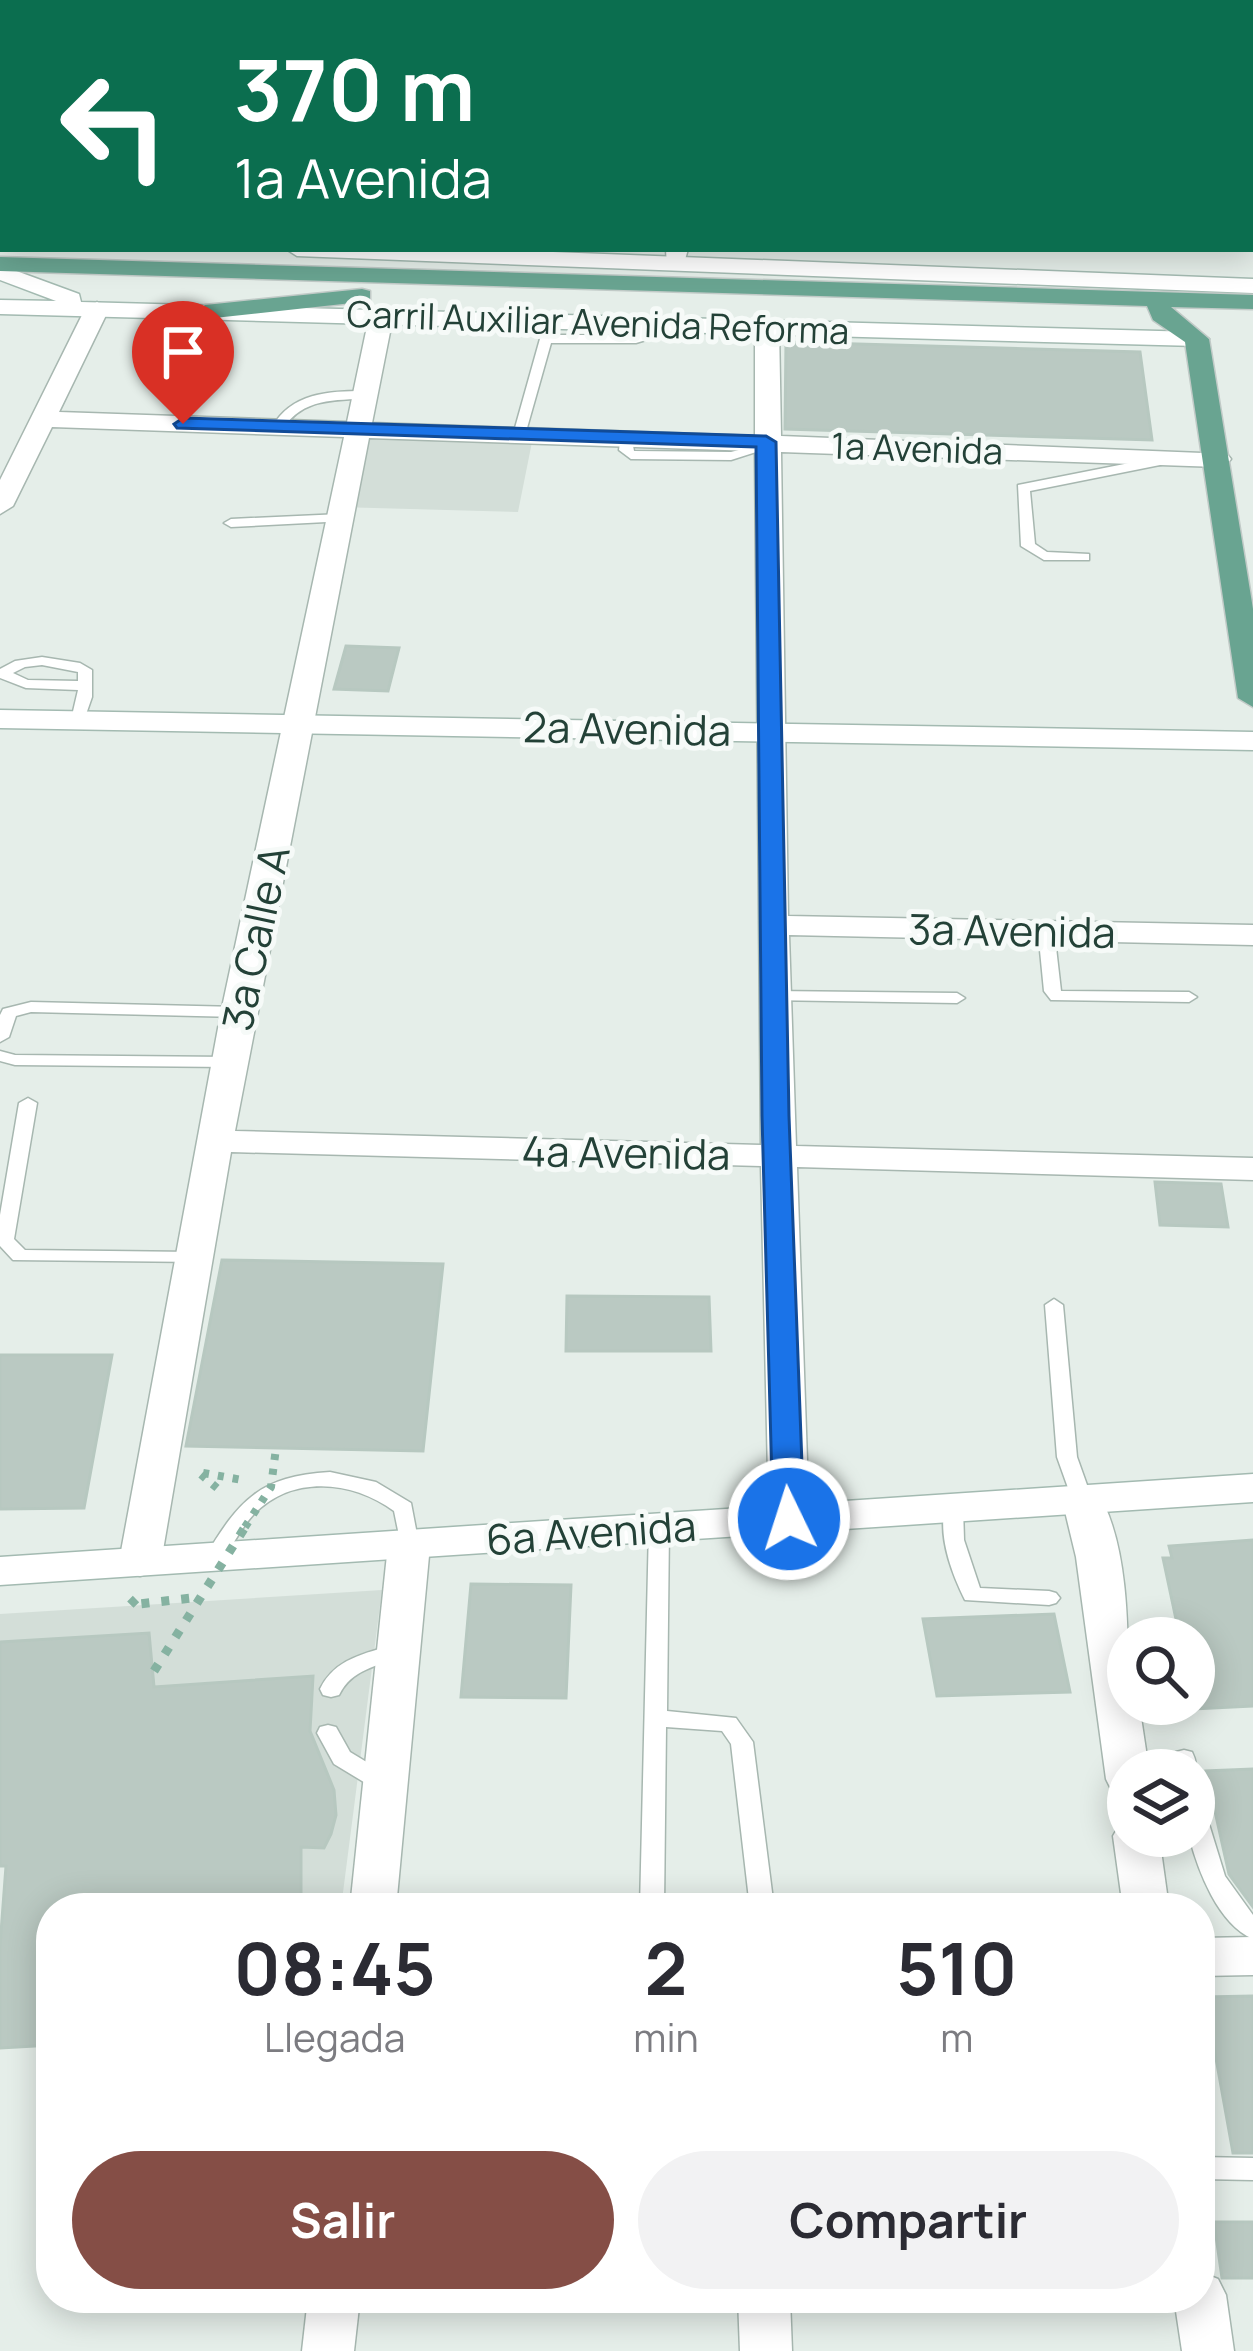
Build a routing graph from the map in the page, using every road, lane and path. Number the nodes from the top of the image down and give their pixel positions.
1 (459, 252) edge
2 (1182, 252) edge
3 (676, 255) edge
4 (549, 257) junction
5 (0, 268) edge
6 (610, 283) junction
7 (1185, 283) junction
8 (0, 286) edge
9 (1253, 286) edge
10 (40, 287) junction
11 (1253, 302) edge
12 (0, 307) edge
13 (371, 307) junction
14 (97, 309) junction
15 (1167, 311) junction
16 (1205, 321) junction
17 (1253, 324) edge
18 (767, 327) junction
19 (549, 330) junction
20 (364, 395) junction
21 (41, 419) junction
22 (278, 427) junction
23 (357, 430) junction
24 (519, 435) junction
25 (766, 444) junction
26 (1175, 457) junction
27 (1218, 459) junction
28 (0, 506) edge
29 (341, 518) junction
30 (231, 523) dead end
31 (1084, 557) dead end
32 (0, 661) edge
33 (1253, 698) edge
34 (0, 719) edge
35 (78, 720) junction
36 (300, 724) junction
37 (771, 730) junction
38 (1253, 741) edge
39 (772, 925) junction
40 (1046, 930) junction
41 (1253, 935) edge
42 (773, 997) junction
43 (957, 998) dead end
44 (1189, 998) dead end
45 (238, 1012) junction
46 (0, 1037) edge
47 (0, 1056) edge
48 (229, 1063) junction
49 (28, 1103) dead end
50 (216, 1141) junction
51 (776, 1155) junction
52 (1253, 1169) edge
53 (193, 1258) junction
54 (1054, 1305) dead end
55 (276, 1448) dead end
56 (238, 1479) dead end
57 (217, 1488) dead end
58 (1253, 1488) edge
59 (1082, 1499) junction
60 (953, 1508) junction
61 (789, 1519) junction
62 (659, 1528) junction
63 (409, 1545) junction
64 (215, 1557) junction
65 (140, 1562) junction
66 (0, 1571) edge
67 (201, 1598) junction
68 (1049, 1598) dead end
69 (167, 1601) dead end
70 (399, 1651) junction
71 (154, 1672) dead end
72 (331, 1689) dead end
73 (656, 1718) junction
74 (328, 1733) dead end
75 (1124, 1749) edge
76 (386, 1784) junction
77 (1139, 1857) edge
78 (1206, 1857) edge
79 (375, 1893) edge
80 (652, 1893) edge
81 (760, 1893) edge
82 (1144, 1893) edge
83 (1252, 1933) edge
84 (1215, 1950) edge
85 (1215, 2168) edge
86 (1253, 2169) edge
87 (332, 2313) edge
88 (765, 2313) edge
89 (1203, 2313) edge
90 (328, 2351) edge
91 (766, 2351) edge
92 (1208, 2351) edge

1 - 4 street, Carril Auxiliar Avenida Reforma
2 - 7 street
3 - 4 street, Carril Auxiliar Avenida Reforma
3 - 7 street, Carril Auxiliar Avenida Reforma
4 - 6 main road
5 - 6 main road
5 - 10 street
6 - 15 main road
7 - 9 street, Carril Auxiliar Avenida Reforma
7 - 15 street
7 - 16 street
8 - 10 main road
10 - 13 main road
10 - 14 street
11 - 16 main road
12 - 14 street, Carril Auxiliar Avenida Reforma
13 - 14 street, Carril Auxiliar Avenida Reforma
13 - 15 main road
13 - 19 street, Carril Auxiliar Avenida Reforma
13 - 20 street, 3a Calle A
14 - 21 street
15 - 16 main road
15 - 16 main road
16 - 17 main road
16 - 18 street, Carril Auxiliar Avenida Reforma
16 - 27 main road
18 - 19 street, Carril Auxiliar Avenida Reforma
18 - 25 street
19 - 24 lane
20 - 22 lane
20 - 23 street, 3a Calle A
21 - 22 street, 1a Avenida
21 - 28 street
22 - 23 street, 1a Avenida
23 - 24 street, 1a Avenida
23 - 29 street, 3a Calle A
24 - 25 street, 1a Avenida
25 - 26 street, 1a Avenida
25 - 37 street
26 - 27 street, 1a Avenida
26 - 31 lane
27 - 33 main road
29 - 30 lane
29 - 36 street, 3a Calle A
32 - 35 lane
34 - 35 street, 2a Avenida
35 - 36 street, 2a Avenida
36 - 37 street, 2a Avenida
36 - 45 street, 3a Calle A
37 - 38 street, 2a Avenida
37 - 39 street
39 - 40 street, 3a Avenida
39 - 42 street
40 - 41 street, 3a Avenida
40 - 44 lane
42 - 43 lane
42 - 51 street
45 - 46 lane
45 - 48 street, 3a Calle A
47 - 48 lane
48 - 50 street, 3a Calle A
49 - 53 lane
50 - 51 street, 4a Avenida
50 - 53 street, 3a Calle A
51 - 52 street, 4a Avenida
51 - 61 street
53 - 65 street, 3a Calle A
54 - 59 lane
55 - 67 path, bridge
56 - 57 path
58 - 59 street, 6a Avenida
59 - 60 street, 6a Avenida
59 - 75 street
60 - 61 street, 6a Avenida
60 - 68 lane
61 - 62 street, 6a Avenida
62 - 63 street, 6a Avenida
62 - 73 lane
63 - 64 street, 6a Avenida
63 - 64 lane
63 - 70 street
64 - 65 street, 6a Avenida
65 - 66 street, 6a Avenida
67 - 69 path
67 - 71 path, bridge
70 - 72 lane
70 - 76 street
73 - 80 lane
73 - 81 lane
74 - 76 lane
76 - 79 street
77 - 82 street
78 - 83 lane
83 - 84 street
85 - 86 lane
87 - 90 street
88 - 91 street
89 - 92 street

